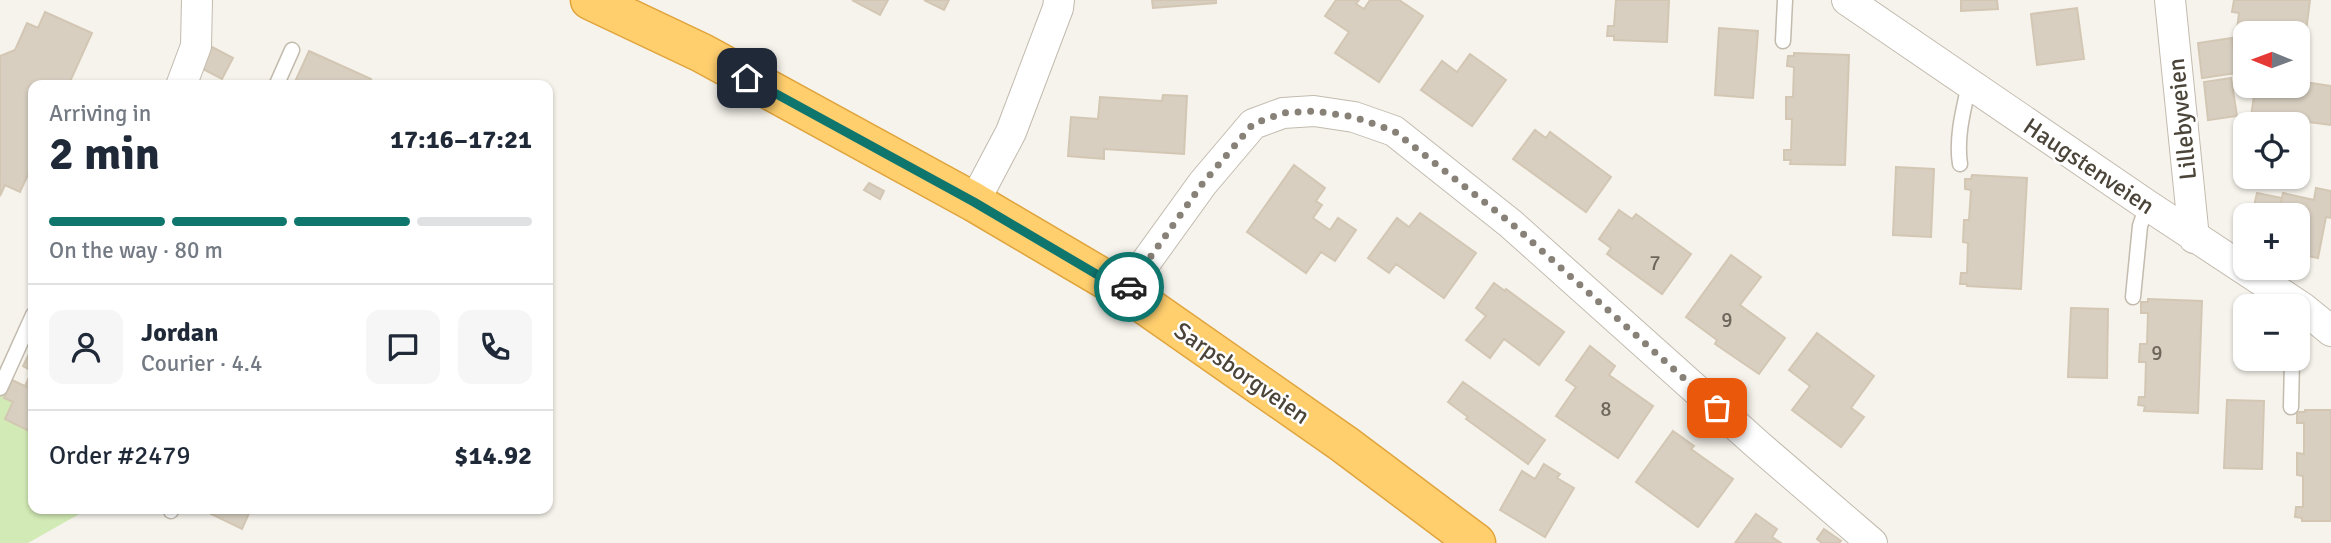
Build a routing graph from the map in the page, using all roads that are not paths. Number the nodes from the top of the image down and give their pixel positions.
1 (197, 0) edge
2 (590, 0) edge
3 (1059, 0) edge
4 (1785, 0) edge
5 (1847, 0) edge
6 (2170, 0) edge
7 (1783, 41) dead end
8 (292, 50) dead end
9 (183, 80) edge
10 (279, 80) edge
11 (1969, 85) junction
12 (1960, 164) dead end
13 (974, 202) junction
14 (2147, 205) junction
15 (2194, 238) junction
16 (1125, 291) junction
17 (2269, 294) edge
18 (2133, 297) dead end
19 (2310, 322) edge
20 (28, 326) edge
21 (2331, 331) edge
22 (2292, 371) edge
23 (0, 387) edge
24 (2291, 407) dead end
25 (1476, 543) edge
26 (1872, 543) edge

1 - 9 street
2 - 13 highway, Sarpsborgveien
3 - 13 street
4 - 7 lane
5 - 11 street, Haugstenveien
6 - 15 street, Lillebyveien
8 - 10 lane
11 - 12 lane
11 - 14 street, Haugstenveien
13 - 16 highway, Sarpsborgveien
14 - 15 street, Haugstenveien
14 - 18 lane
15 - 17 street, Haugstenveien
16 - 25 highway, Sarpsborgveien
16 - 26 street
19 - 21 street, Haugstenveien
20 - 23 lane
22 - 24 lane

